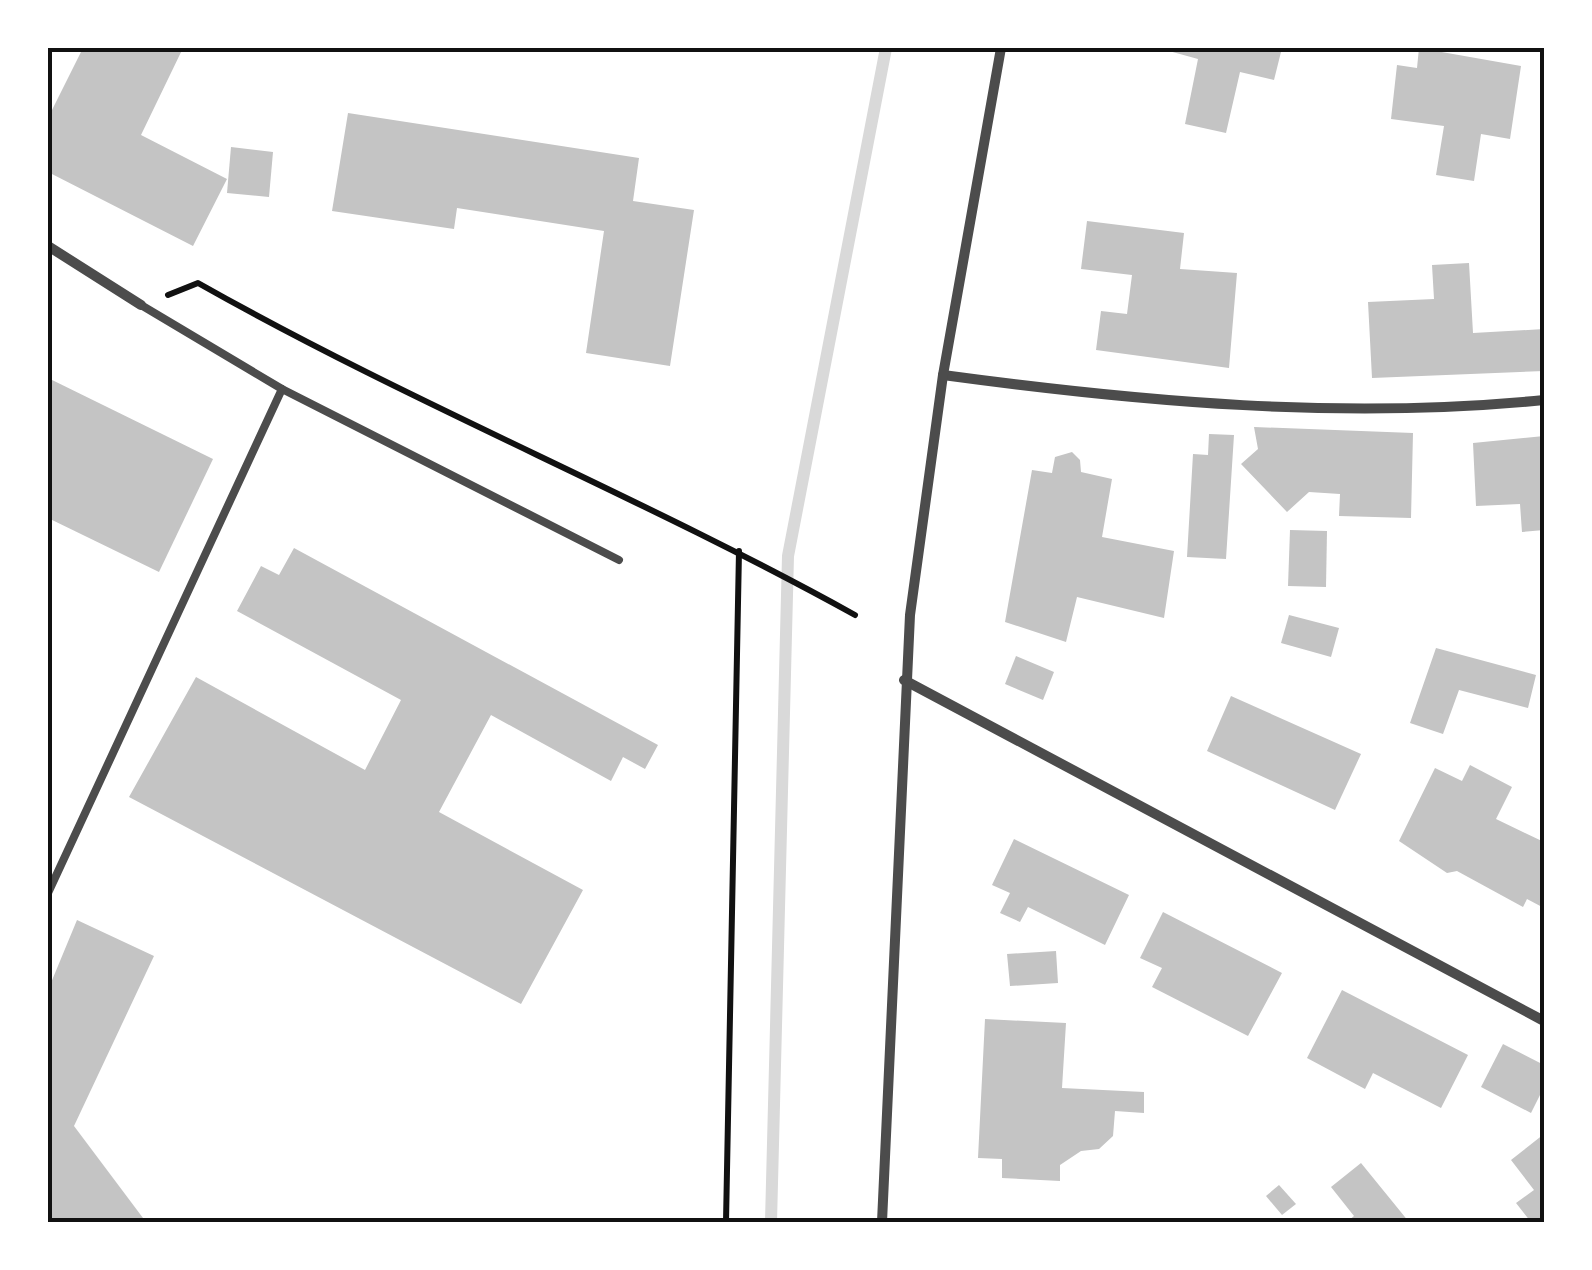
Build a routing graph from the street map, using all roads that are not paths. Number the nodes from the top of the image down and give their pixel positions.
1 (1000, 48) edge
2 (48, 246) edge
3 (142, 305) joint
4 (943, 375) junction
5 (282, 390) junction
6 (1544, 400) edge
7 (620, 560) dead end
8 (904, 680) junction
9 (48, 894) edge
10 (1544, 1021) edge
11 (882, 1222) edge

1 - 4 street
2 - 3 street
3 - 5 lane
4 - 6 street
4 - 8 street
5 - 7 lane
5 - 9 lane
8 - 10 street
8 - 11 street

